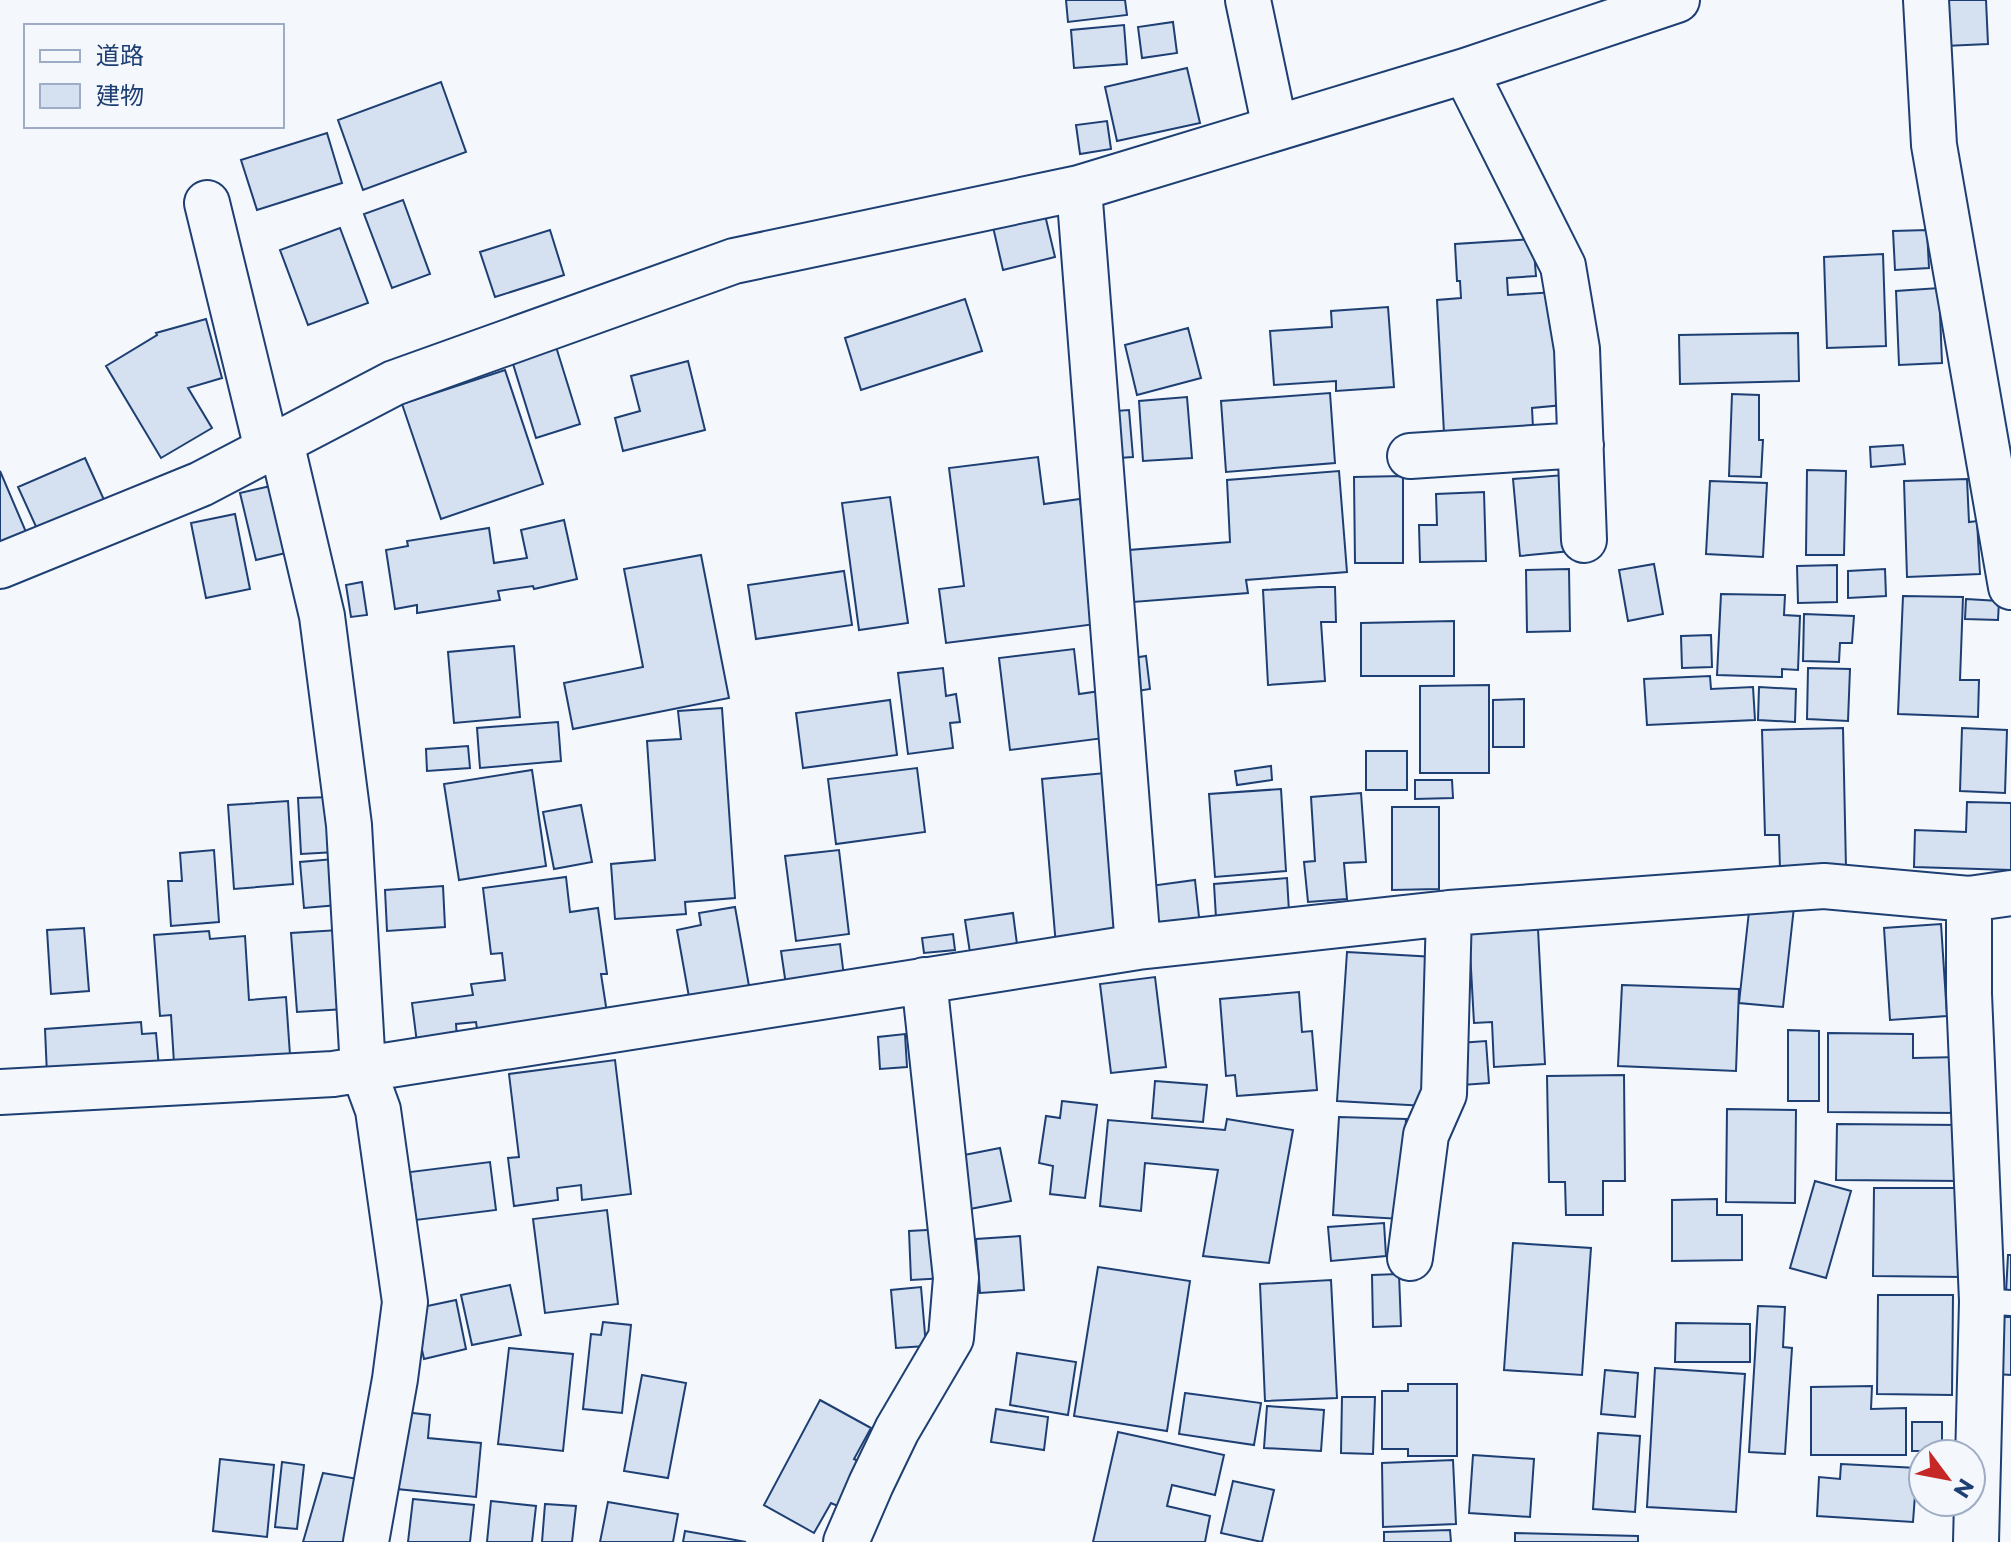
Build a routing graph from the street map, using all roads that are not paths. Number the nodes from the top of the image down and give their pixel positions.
1 (1248, 0) edge
2 (1677, 0) edge
3 (1926, 0) edge
4 (1465, 71) junction
5 (1275, 128) junction
6 (1079, 188) junction
7 (207, 203) dead end
8 (1581, 445) junction
9 (274, 446) junction
10 (1410, 456) dead end
11 (1584, 540) dead end
12 (0, 566) edge
13 (2011, 587) edge
14 (1990, 896) edge
15 (1449, 913) junction
16 (1138, 947) junction
17 (924, 980) junction
18 (363, 1069) junction
19 (0, 1092) edge
20 (1410, 1258) dead end
21 (1996, 1302) edge
22 (366, 1542) edge
23 (846, 1542) edge
24 (1976, 1542) edge

1 - 5 street
2 - 4 street
3 - 13 street
4 - 5 street
4 - 8 street
5 - 6 street
6 - 9 street
6 - 16 street
7 - 9 street
8 - 10 street
8 - 11 street
9 - 12 street
9 - 18 street
14 - 15 street
14 - 21 street
15 - 16 street
15 - 20 street
16 - 17 street
17 - 18 street
17 - 23 street
18 - 19 street
18 - 22 street
21 - 24 street

